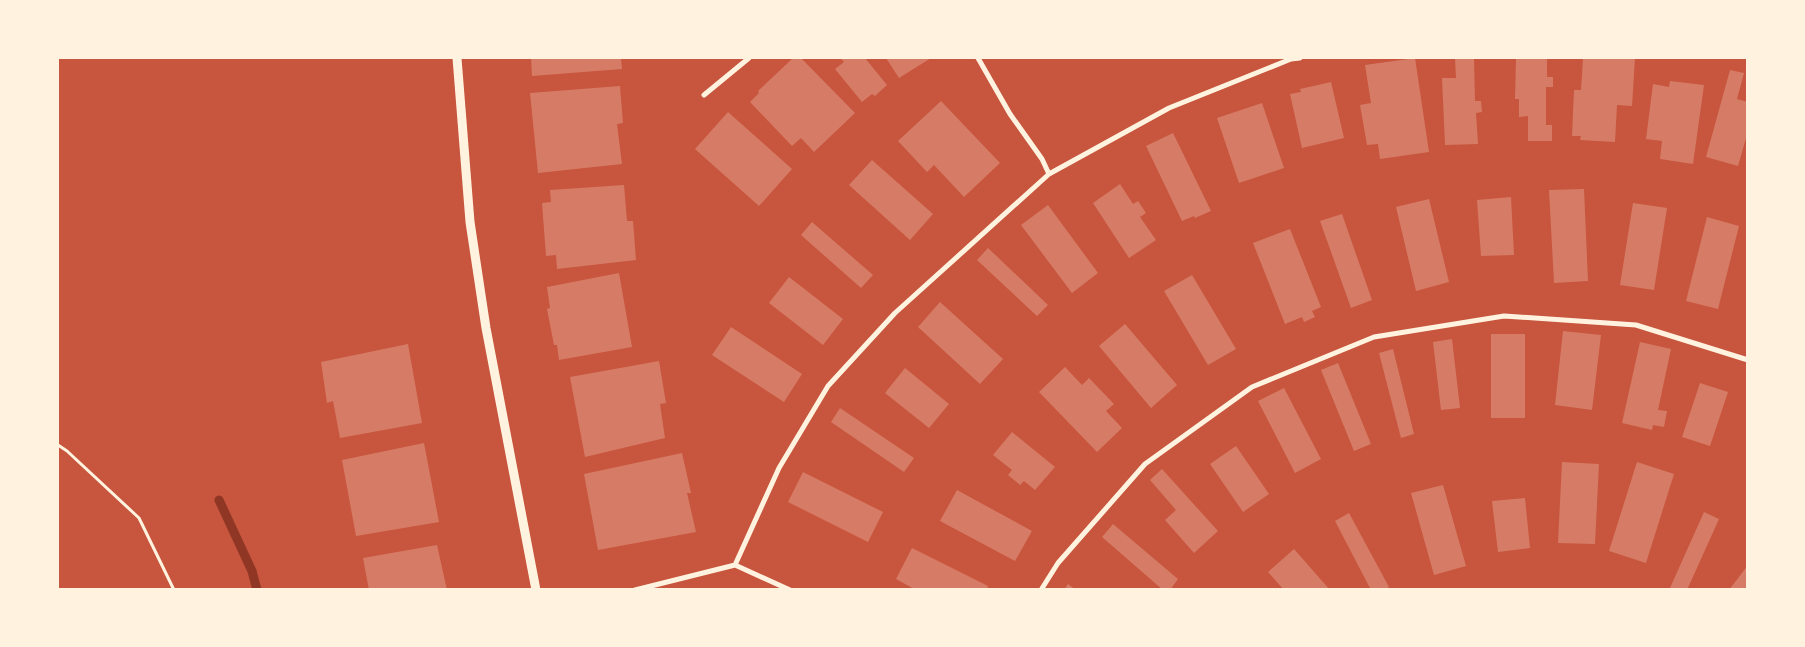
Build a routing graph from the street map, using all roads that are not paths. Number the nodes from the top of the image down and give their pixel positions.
1 (457, 58) edge
2 (749, 58) edge
3 (978, 58) edge
4 (1300, 58) edge
5 (704, 95) dead end
6 (1049, 174) junction
7 (1748, 360) edge
8 (735, 565) junction
9 (536, 590) edge
10 (634, 590) edge
11 (790, 590) edge
12 (1041, 590) edge

1 - 9 street
2 - 5 street
3 - 6 street
4 - 6 street
6 - 8 street
7 - 12 street
8 - 10 street
8 - 11 street

